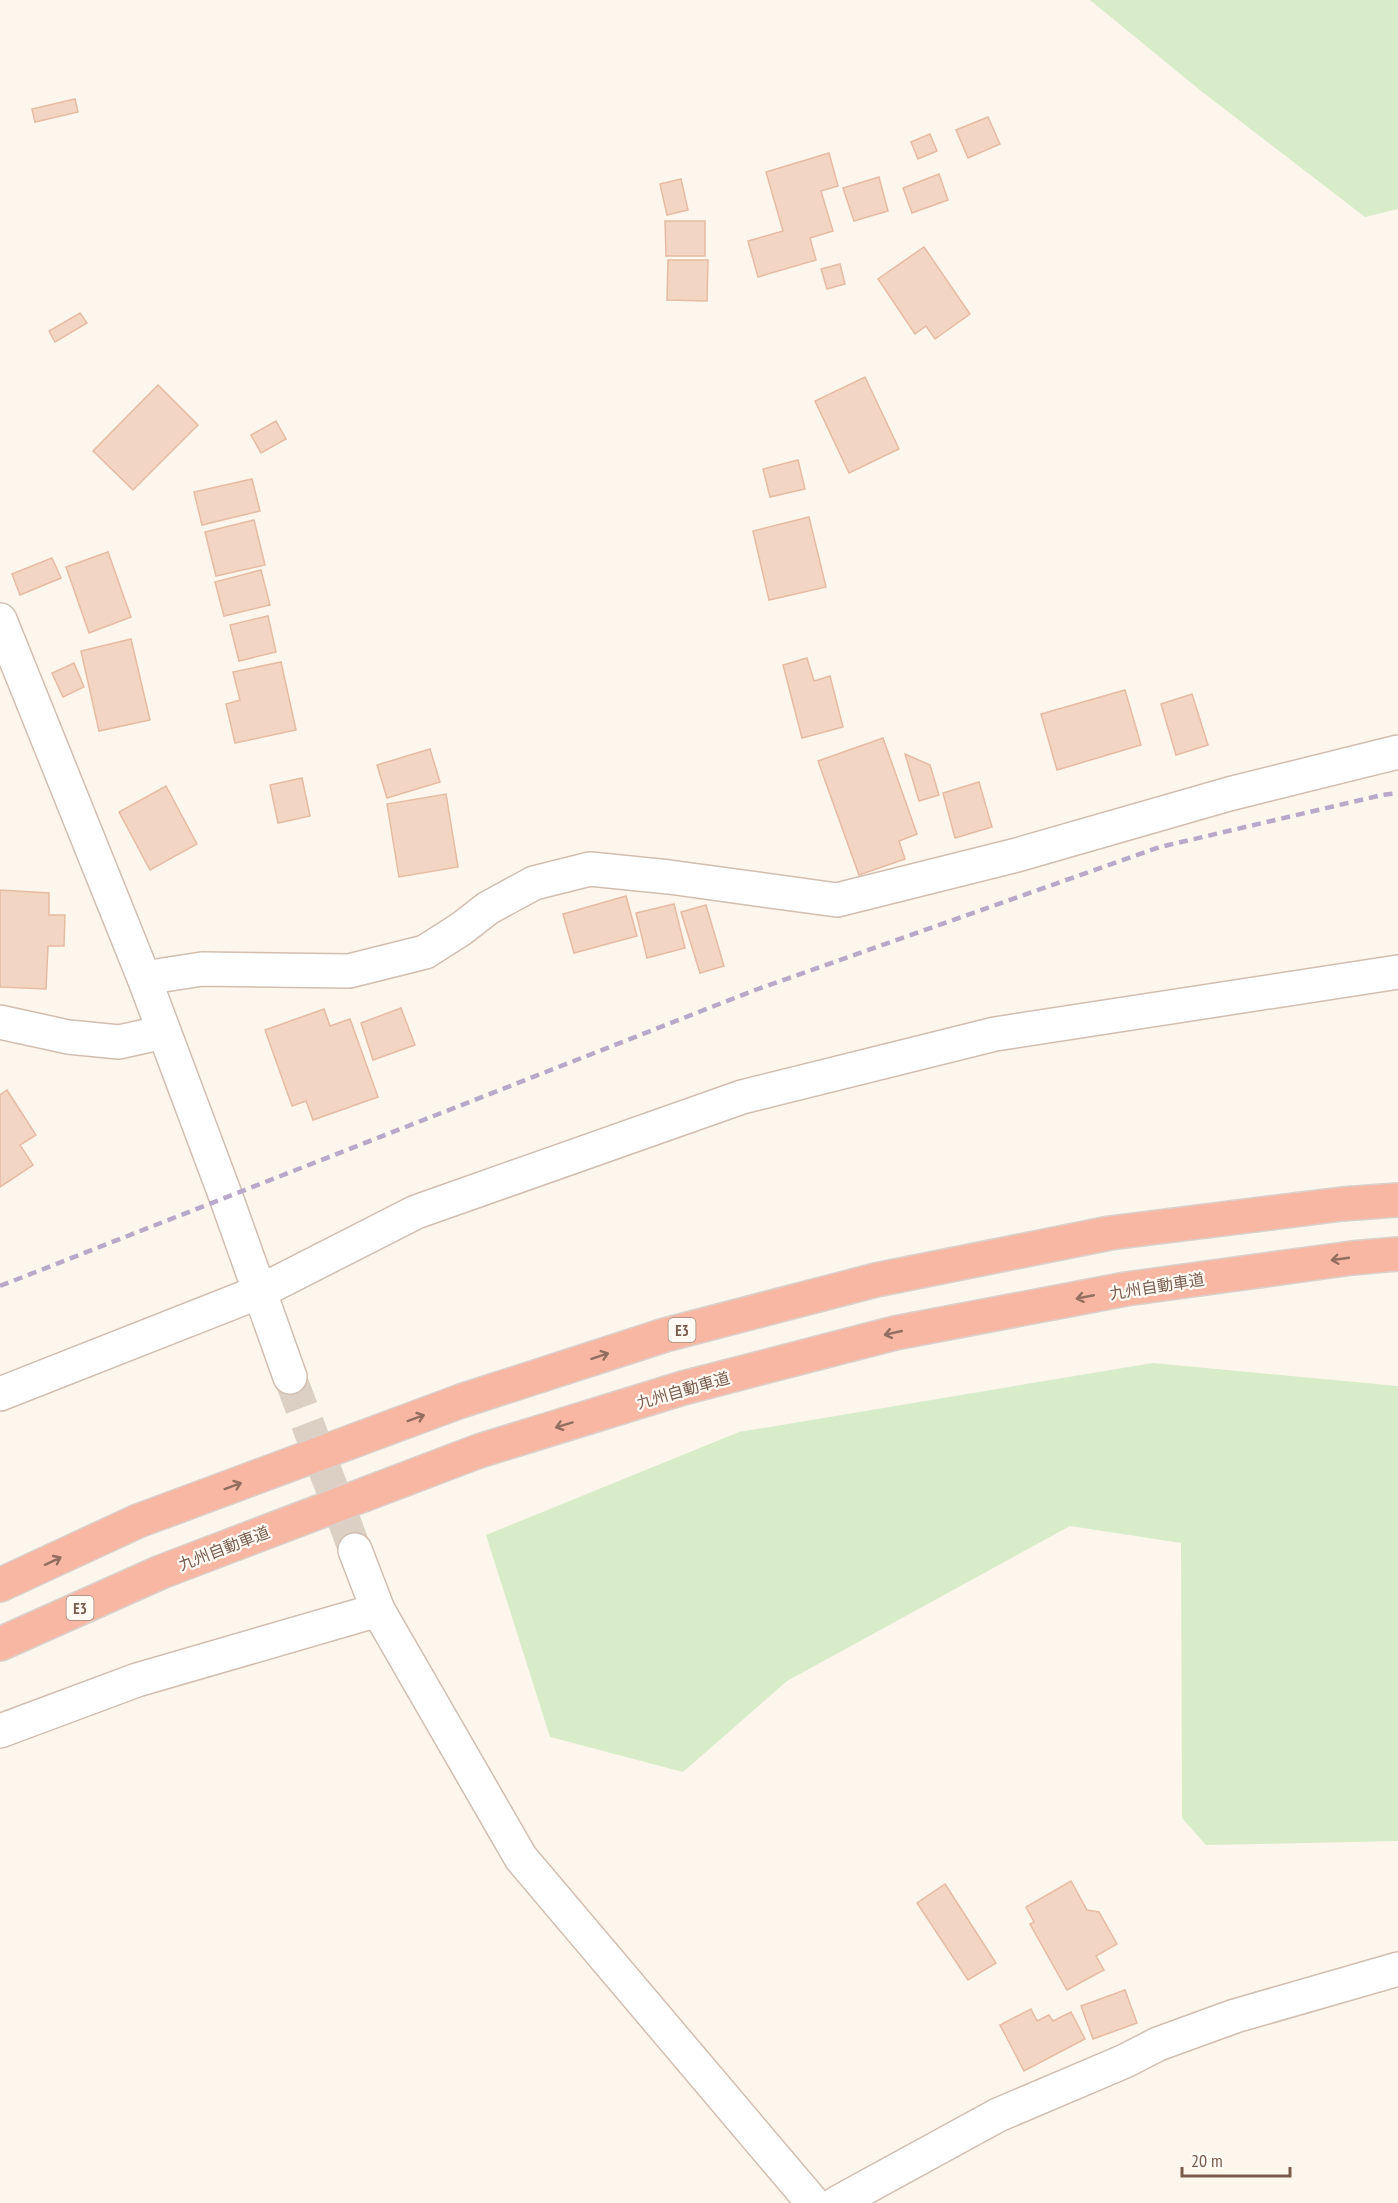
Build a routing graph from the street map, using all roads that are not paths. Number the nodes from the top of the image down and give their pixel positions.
1 (0, 620) edge
2 (1398, 752) edge
3 (1398, 972) edge
4 (144, 978) junction
5 (0, 1022) edge
6 (164, 1032) junction
7 (1398, 1200) edge
8 (1398, 1254) edge
9 (259, 1292) junction
10 (290, 1377) tunnel mouth
11 (0, 1394) edge
12 (355, 1550) tunnel mouth
13 (161, 1572) junction
14 (0, 1586) edge
15 (378, 1611) junction
16 (0, 1644) edge
17 (0, 1666) edge
18 (0, 1731) edge
19 (1398, 1969) edge
20 (813, 2203) edge
21 (837, 2203) edge

1 - 4 street
2 - 4 street
3 - 9 street
4 - 6 street
5 - 6 street
6 - 9 street
14 -> 7 highway, E3
8 -> 13 highway, 九州自動車道 / E3
9 - 10 street
9 - 11 street
12 - 15 street
13 - 16 highway, 九州自動車道 / E3
13 - 17 highway
15 - 18 street
15 - 20 street
19 - 21 street

